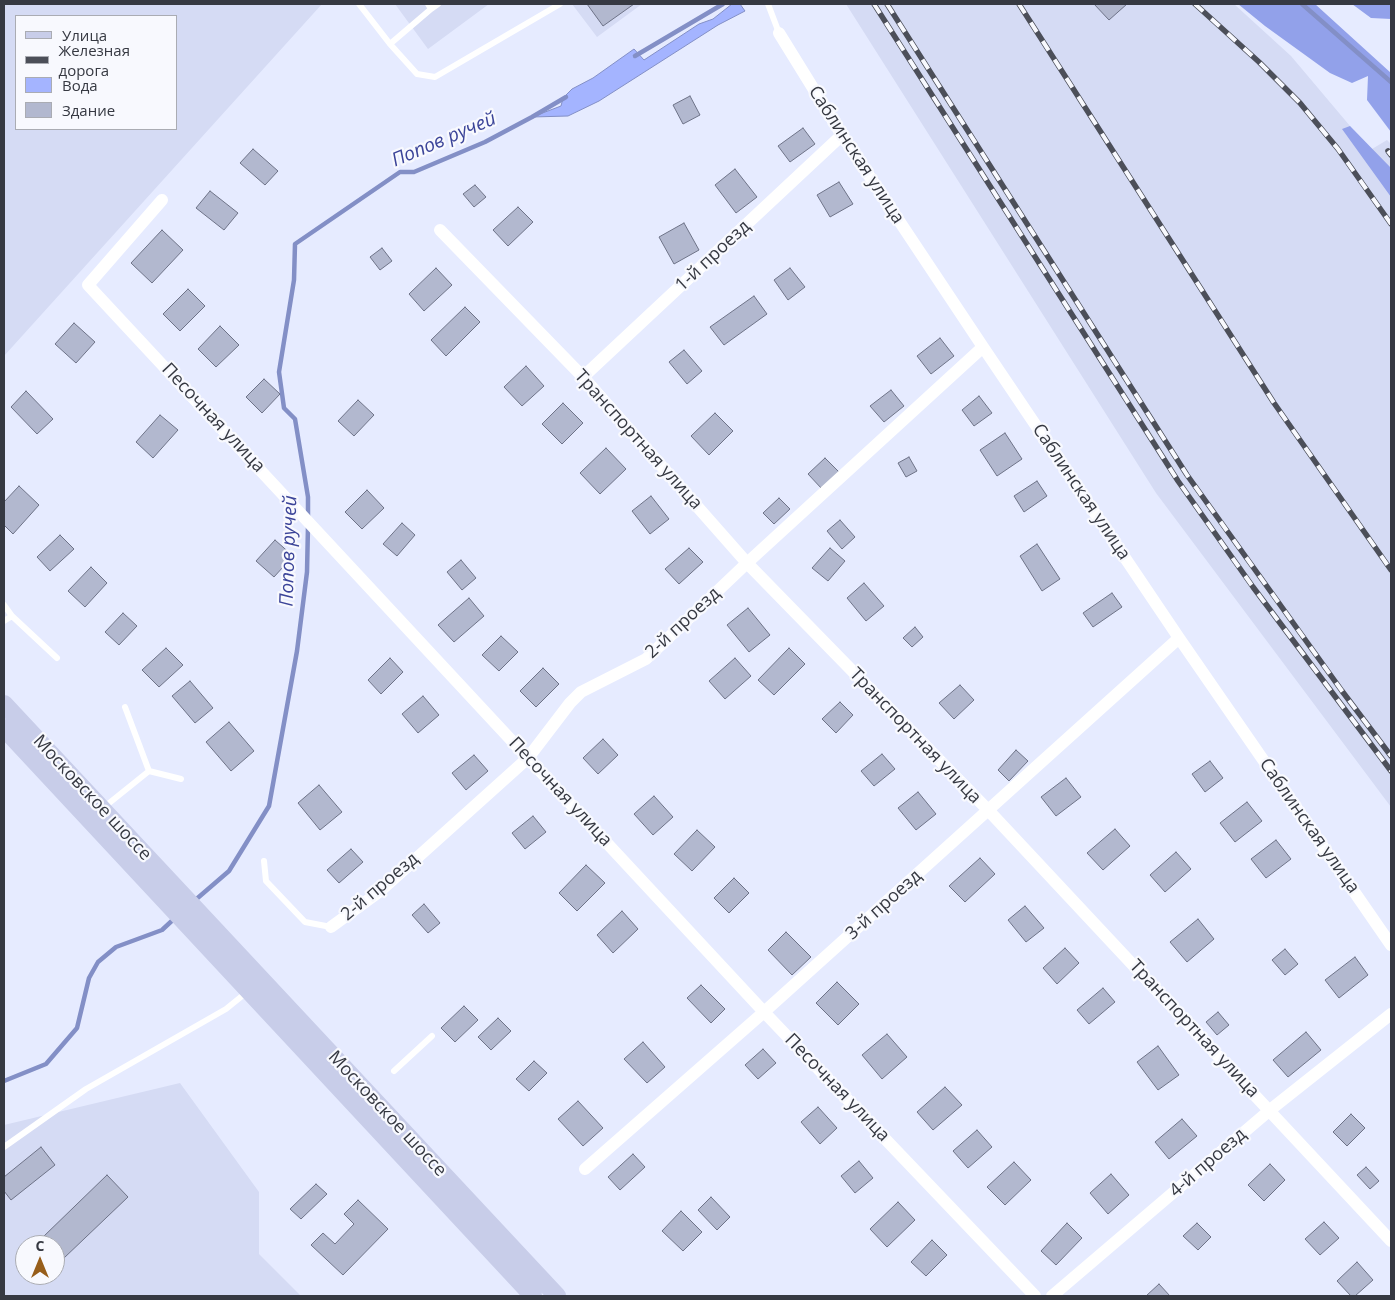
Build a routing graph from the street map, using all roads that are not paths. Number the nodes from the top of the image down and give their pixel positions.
1 (360, 4) edge
2 (438, 4) edge
3 (560, 4) edge
4 (768, 4) edge
5 (429, 6) edge
6 (779, 33) joint
7 (390, 44) junction
8 (842, 135) junction
9 (162, 200) dead end
10 (440, 230) dead end
11 (983, 347) junction
12 (583, 377) junction
13 (747, 563) junction
14 (4, 605) edge
15 (12, 616) junction
16 (4, 621) edge
17 (1180, 638) junction
18 (57, 658) dead end
19 (4, 704) edge
20 (125, 707) dead end
21 (4, 728) edge
22 (528, 758) junction
23 (149, 771) junction
24 (181, 779) dead end
25 (102, 809) junction
26 (989, 811) junction
27 (264, 861) dead end
28 (173, 897) junction
29 (331, 927) joint
30 (210, 937) junction
31 (1391, 945) edge
32 (248, 991) junction
33 (764, 1012) junction
34 (1391, 1014) edge
35 (432, 1036) dead end
36 (394, 1071) dead end
37 (1270, 1110) junction
38 (4, 1147) edge
39 (585, 1169) dead end
40 (1391, 1241) edge
41 (533, 1296) edge
42 (556, 1296) edge
43 (1035, 1296) edge
44 (1052, 1296) edge

1 - 7 lane
2 - 5 lane
3 - 7 lane
4 - 6 lane
5 - 7 lane
6 - 8 street, Саблинская улица
8 - 11 street, Саблинская улица
8 - 12 street, 1-й проезд
9 - 22 street, Песочная улица
10 - 12 street, Транспортная улица
11 - 13 street, 2-й проезд
11 - 17 street, Саблинская улица
12 - 13 street, Транспортная улица
13 - 22 street, 2-й проезд
13 - 26 street, Транспортная улица
14 - 15 lane
15 - 16 lane
15 - 18 lane
17 - 26 street, 3-й проезд
17 - 31 street, Саблинская улица
19 - 25 main road, Московское шоссе
20 - 23 lane
21 - 28 main road, Московское шоссе
22 - 29 street, 2-й проезд
22 - 33 street, Песочная улица
23 - 24 lane
23 - 25 lane
25 - 28 main road, Московское шоссе
26 - 33 street, 3-й проезд
26 - 37 street, Транспортная улица
27 - 29 lane
28 - 30 main road
30 - 32 main road, Московское шоссе
30 - 42 main road, Московское шоссе
32 - 38 lane
32 - 41 main road, Московское шоссе
33 - 39 street, 3-й проезд
33 - 43 street, Песочная улица
34 - 37 street, 4-й проезд
35 - 36 lane
37 - 40 street, Транспортная улица
37 - 44 street, 4-й проезд

